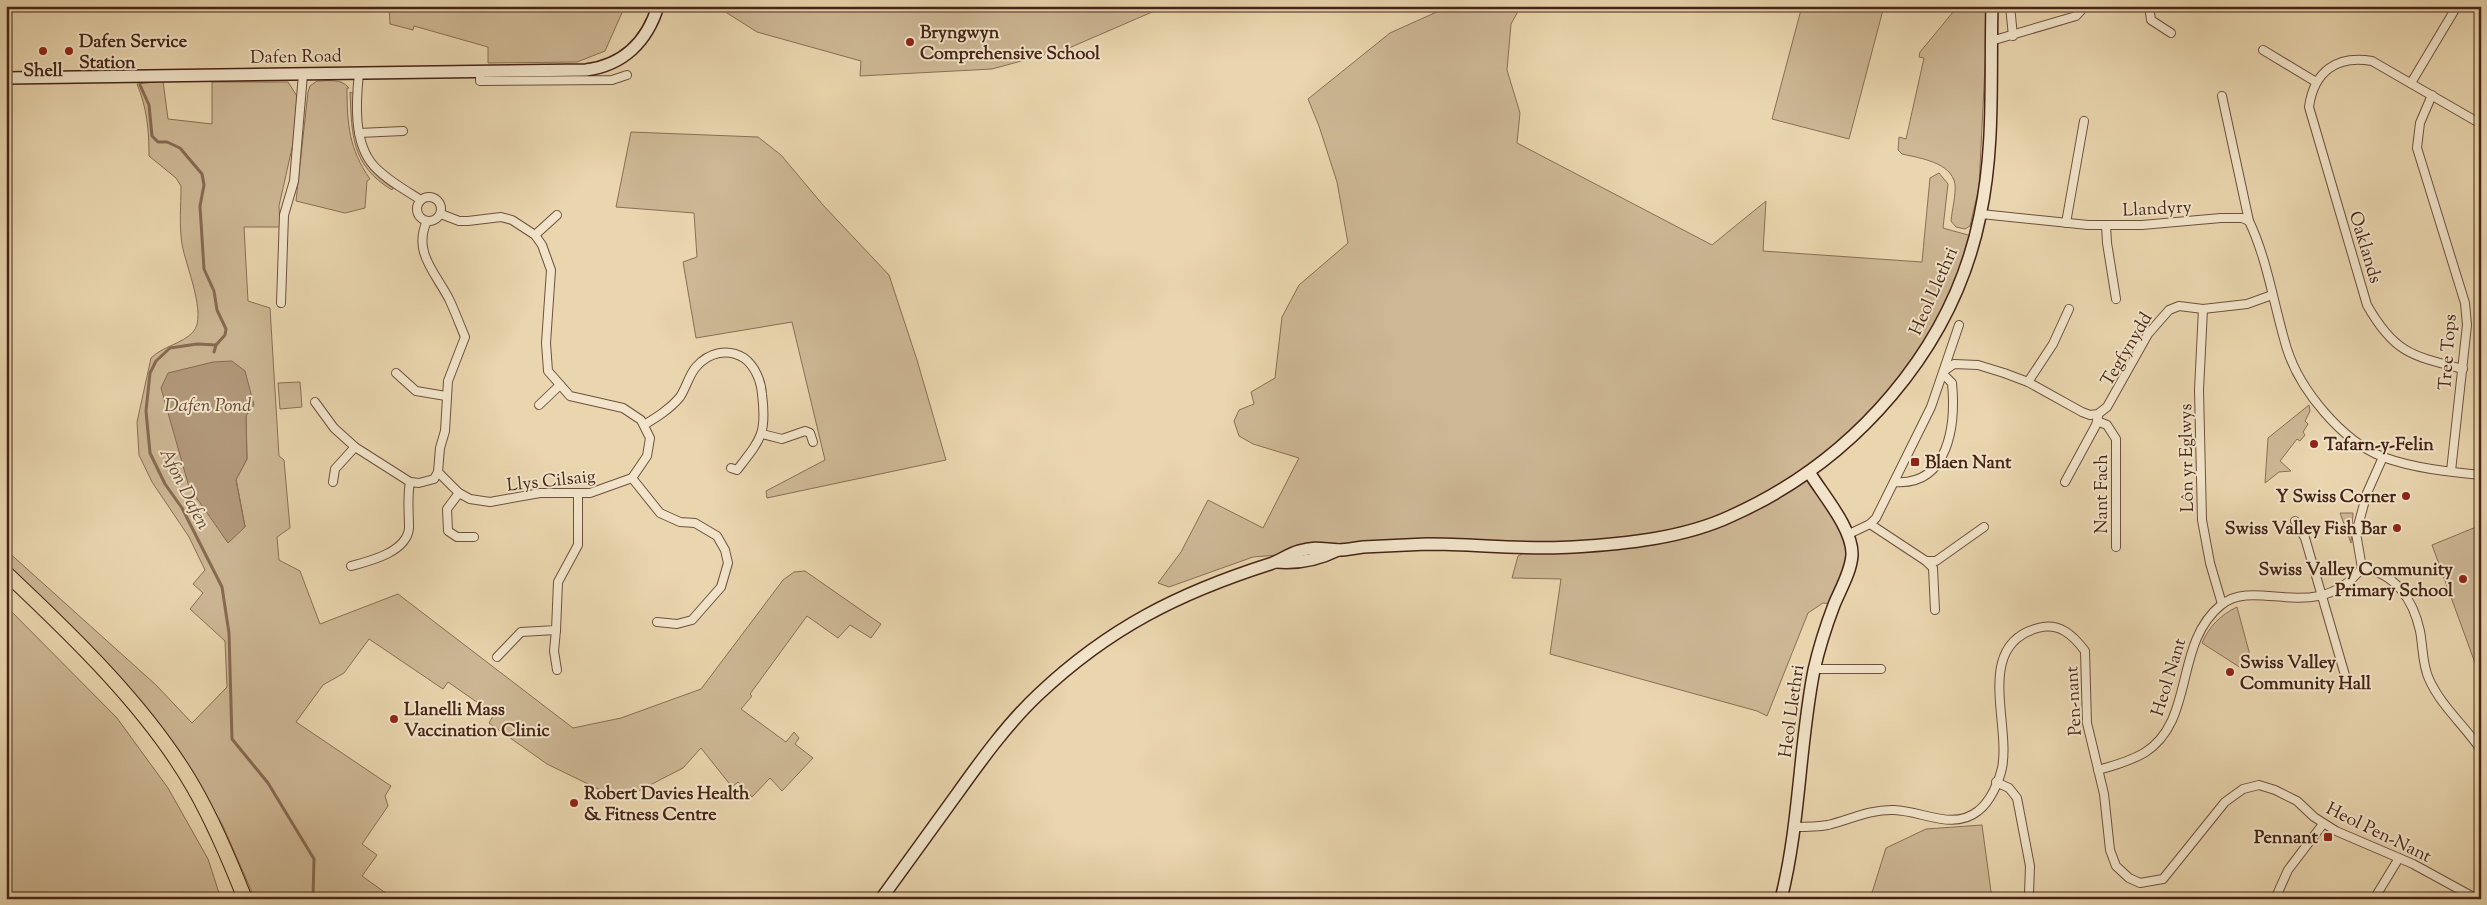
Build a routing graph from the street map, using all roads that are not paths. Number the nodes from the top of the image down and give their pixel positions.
1 (658, 6) edge
2 (1992, 6) edge
3 (2010, 6) edge
4 (2085, 6) edge
5 (2149, 6) edge
6 (2457, 6) edge
7 (2171, 33) dead end
8 (2013, 36) junction
9 (1991, 41) junction
10 (2263, 50) dead end
11 (480, 71) junction
12 (359, 73) junction
13 (303, 74) junction
14 (627, 75) dead end
15 (6, 78) edge
16 (2316, 82) junction
17 (2411, 83) junction
18 (2432, 95) junction
19 (2222, 96) dead end
20 (2084, 121) dead end
21 (2481, 124) edge
22 (403, 131) dead end
23 (359, 133) junction
24 (421, 200) junction
25 (441, 214) junction
26 (1981, 214) junction
27 (557, 215) dead end
28 (427, 221) junction
29 (2249, 221) junction
30 (2066, 224) junction
31 (2106, 225) junction
32 (536, 236) junction
33 (2272, 295) junction
34 (2116, 300) dead end
35 (281, 303) dead end
36 (2070, 309) dead end
37 (2202, 309) junction
38 (1959, 325) dead end
39 (2463, 369) junction
40 (396, 373) dead end
41 (1944, 373) junction
42 (2028, 382) junction
43 (560, 385) junction
44 (446, 396) junction
45 (315, 402) dead end
46 (539, 405) dead end
47 (2098, 418) junction
48 (644, 425) junction
49 (762, 434) junction
50 (813, 442) dead end
51 (355, 447) junction
52 (2383, 457) junction
53 (732, 468) dead end
54 (2451, 471) junction
55 (438, 472) junction
56 (1809, 472) junction
57 (2481, 475) edge
58 (632, 478) junction
59 (333, 482) dead end
60 (410, 482) junction
61 (1895, 482) junction
62 (2065, 482) dead end
63 (459, 493) junction
64 (578, 493) junction
65 (2295, 521) dead end
66 (1870, 524) junction
67 (1984, 527) dead end
68 (1849, 534) junction
69 (474, 537) dead end
70 (2116, 547) dead end
71 (1926, 561) junction
72 (351, 566) dead end
73 (2362, 568) junction
74 (6, 573) edge
75 (2323, 596) junction
76 (2222, 604) junction
77 (1935, 610) dead end
78 (657, 622) dead end
79 (556, 630) junction
80 (498, 657) dead end
81 (1814, 669) junction
82 (1881, 669) dead end
83 (557, 670) dead end
84 (2347, 682) dead end
85 (2481, 750) edge
86 (2098, 770) junction
87 (1996, 782) junction
88 (2323, 824) junction
89 (1794, 827) junction
90 (2399, 858) junction
91 (2029, 894) dead end
92 (245, 899) edge
93 (881, 899) edge
94 (1781, 899) edge
95 (2275, 899) edge
96 (2374, 899) edge
97 (2477, 899) edge

1 - 11 main road, Dafen Road
2 - 9 main road, Heol Llethri
3 - 8 street
4 - 8 street
5 - 7 street
6 - 17 street
8 - 9 street
9 - 26 main road, Heol Llethri
10 - 16 street
11 - 12 main road, Dafen Road
11 - 14 street
12 - 13 main road, Dafen Road
12 - 23 street
13 - 15 main road, Dafen Road
13 - 35 street
16 - 17 street, Oaklands
16 - 39 street, Oaklands
17 - 18 street, Oaklands
18 - 21 street, Oaklands
18 - 39 street, Tree Tops
19 - 29 street
20 - 30 street
22 - 23 street
23 - 24 street
24 - 25 street
24 - 28 street
25 - 28 street
25 - 32 street
26 - 30 street, Llandyry
26 - 56 main road, Heol Llethri
27 - 32 street
28 - 44 street
29 - 31 street, Llandyry
29 - 33 street
30 - 31 street, Llandyry
31 - 34 street
32 - 43 street
33 - 37 street, Tegfynydd
33 - 52 street
36 - 42 street
37 - 47 street, Tegfynydd
37 - 76 street, Lôn yr Eglwys
38 - 41 street
39 - 54 street, Tree Tops
40 - 44 street
41 - 42 street
41 - 61 street
41 - 61 street
42 - 47 street
43 - 46 street
43 - 48 street
44 - 55 street
45 - 51 street
47 - 62 street, Tegfynydd
47 - 70 street, Nant Fach
48 - 49 street
48 - 58 street
49 - 50 street
49 - 53 street
51 - 59 street
51 - 60 street
52 - 54 street
52 - 73 street
54 - 57 street
55 - 60 street
55 - 63 street, Llys Cilsaig
56 - 68 main road, Heol Llethri
56 - 93 main road
58 - 64 street, Llys Cilsaig
58 - 78 street
60 - 72 street
61 - 66 street
63 - 64 street, Llys Cilsaig
63 - 69 street
64 - 79 street
65 - 75 street
66 - 68 street
66 - 71 street
67 - 71 street
68 - 81 main road, Heol Llethri
71 - 77 street
73 - 75 street
73 - 85 street
74 - 92 highway
75 - 76 street
75 - 84 street
76 - 86 street, Heol Nant
79 - 80 street
79 - 83 street
81 - 82 street
81 - 89 main road, Heol Llethri
86 - 87 street, Pen-nant
86 - 88 street, Heol Pen-Nant
87 - 89 street, Pen-nant
87 - 91 street
88 - 90 street, Heol Pen-Nant
88 - 95 street
89 - 94 main road, Heol Llethri
90 - 96 street
90 - 97 street, Heol Pen-Nant

